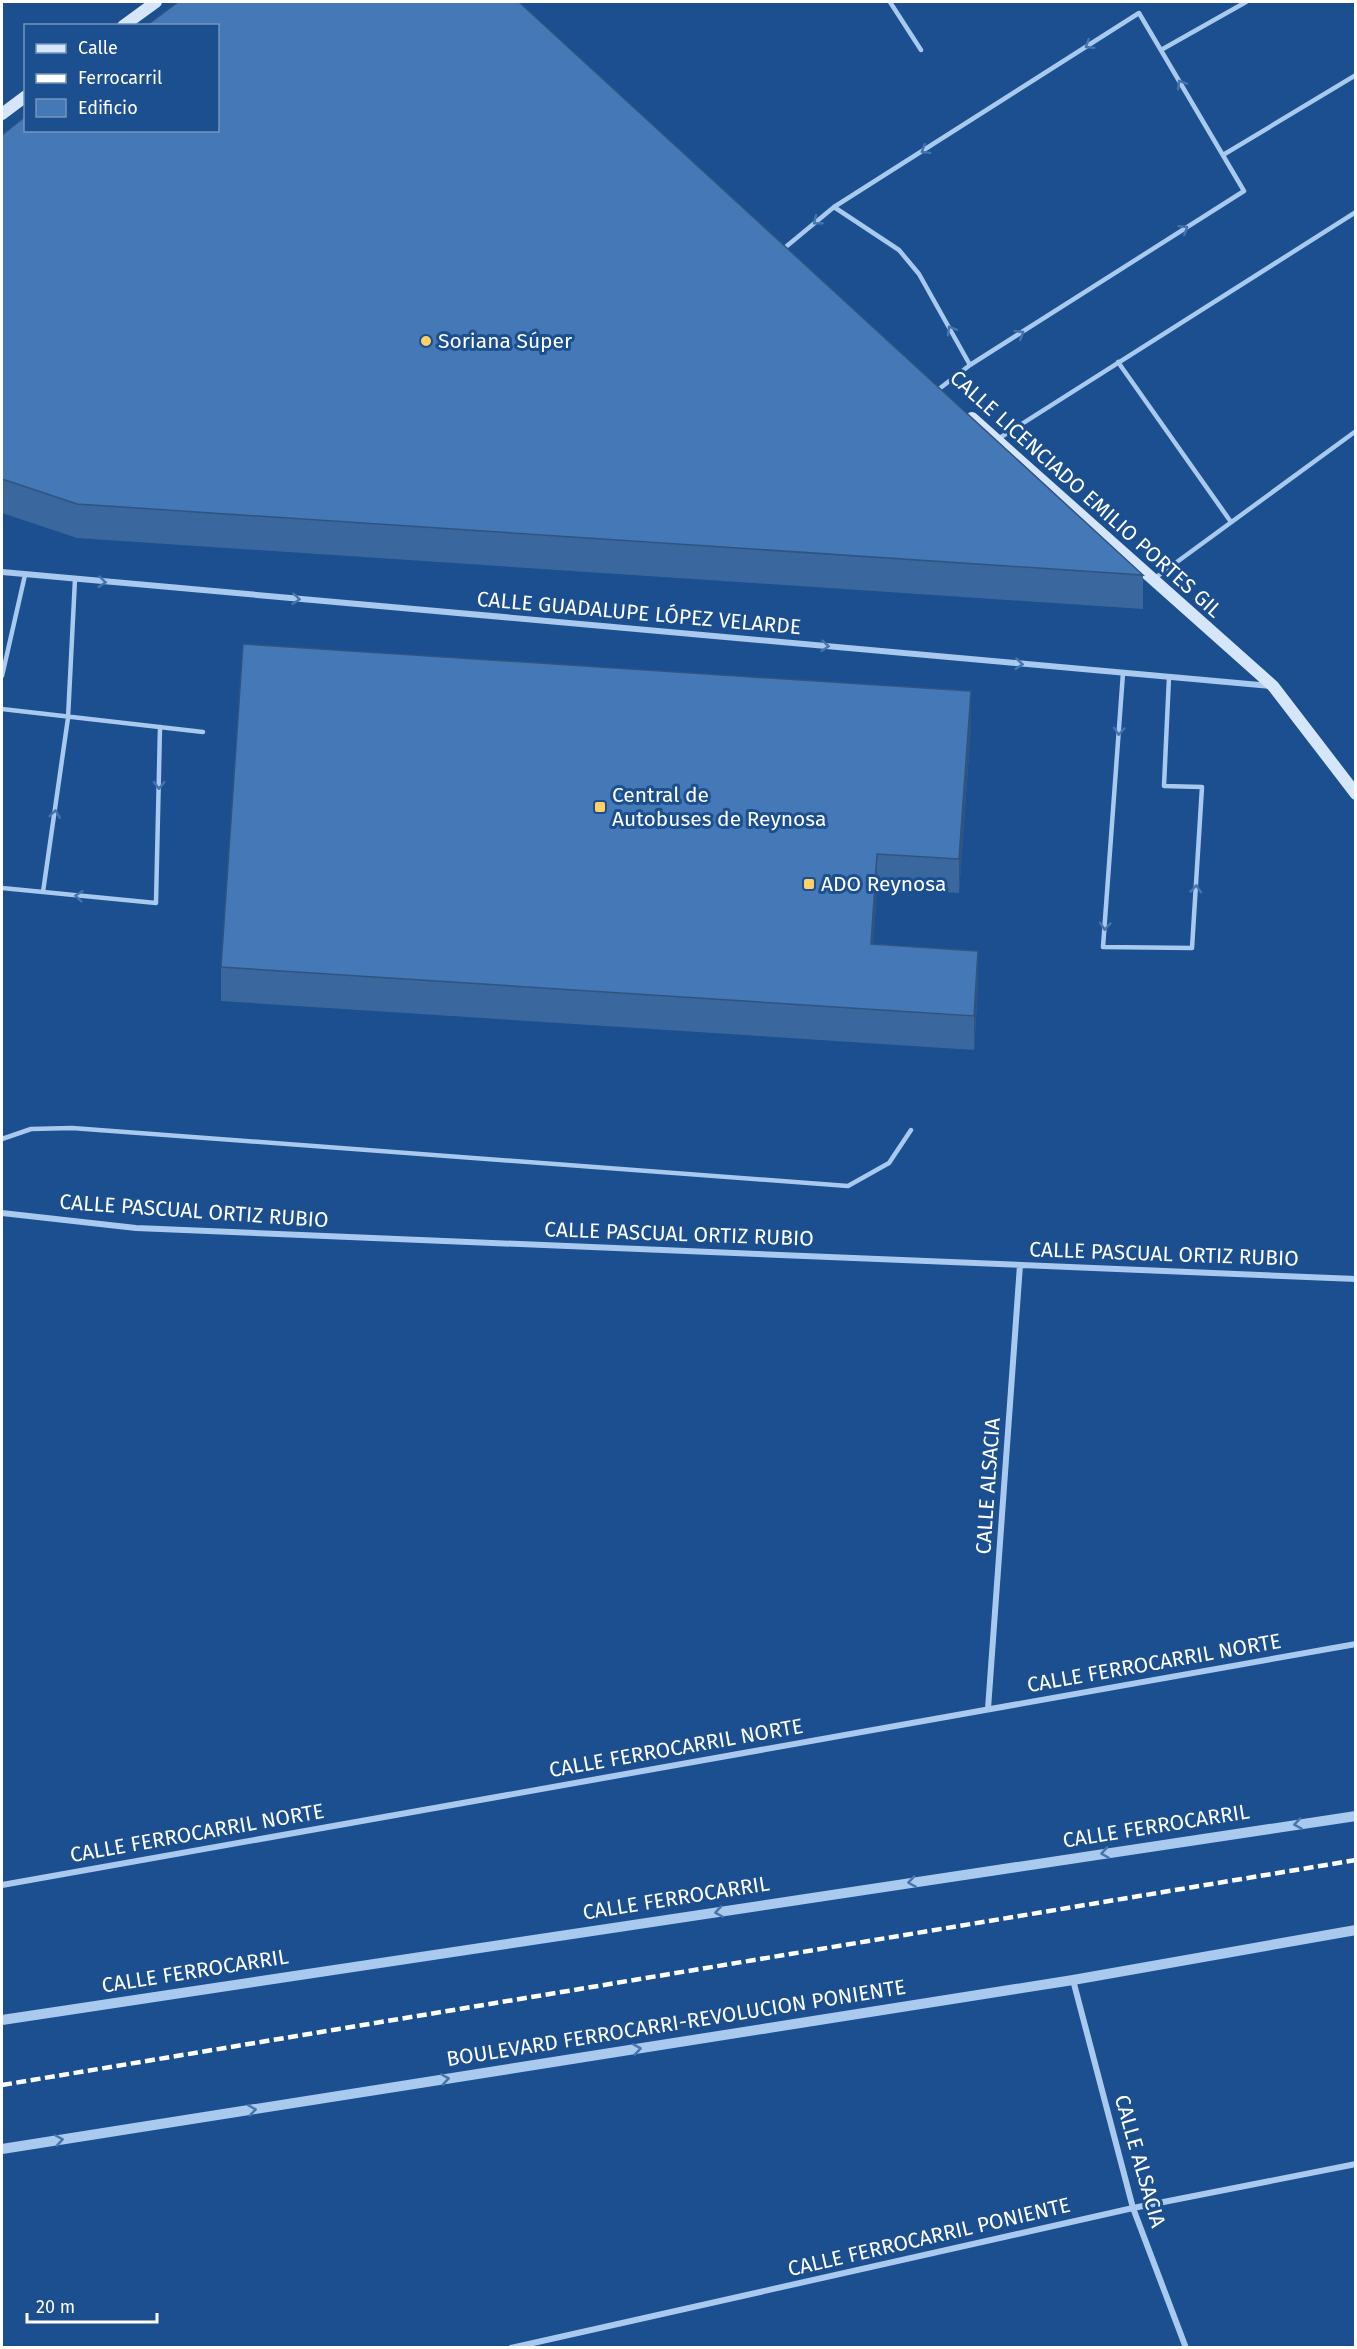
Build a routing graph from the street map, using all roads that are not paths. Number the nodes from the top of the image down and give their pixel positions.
1 (156, 2) edge
2 (890, 2) edge
3 (1245, 2) edge
4 (126, 24) edge
5 (921, 50) dead end
6 (1161, 50) junction
7 (1356, 75) edge
8 (24, 98) edge
9 (2, 114) edge
10 (1223, 155) junction
11 (834, 207) junction
12 (1356, 212) edge
13 (782, 250) edge
14 (1118, 363) junction
15 (970, 365) junction
16 (939, 389) edge
17 (963, 411) edge
18 (1356, 431) edge
19 (996, 440) junction
20 (1232, 522) junction
21 (2, 573) edge
22 (25, 575) junction
23 (75, 579) junction
24 (1153, 579) junction
25 (1123, 673) junction
26 (2, 676) edge
27 (1169, 677) junction
28 (1273, 686) junction
29 (2, 709) edge
30 (68, 718) junction
31 (160, 727) junction
32 (203, 732) dead end
33 (1356, 794) edge
34 (2, 888) edge
35 (43, 892) junction
36 (911, 1130) dead end
37 (2, 1139) edge
38 (2, 1213) edge
39 (1020, 1265) junction
40 (1356, 1279) edge
41 (1356, 1644) edge
42 (988, 1709) junction
43 (1356, 1816) edge
44 (2, 1885) edge
45 (1356, 1930) edge
46 (1073, 1980) junction
47 (2, 2020) edge
48 (2, 2149) edge
49 (1356, 2164) edge
50 (1133, 2208) junction
51 (511, 2348) edge
52 (1186, 2348) edge

1 - 4 main road
2 - 5 lane
3 - 6 lane
10 -> 6 lane
6 -> 11 lane
7 - 10 lane
8 - 9 main road
15 -> 10 lane
11 -> 13 lane
15 -> 11 lane
12 - 14 lane
14 - 19 lane
14 - 20 lane
15 - 16 lane
17 - 19 main road, CALLE LICENCIADO EMILIO PORTES GIL
18 - 20 lane
19 - 24 main road, CALLE LICENCIADO EMILIO PORTES GIL
20 - 24 lane
21 - 22 street, CALLE GUADALUPE LÓPEZ VELARDE
22 - 23 street, CALLE GUADALUPE LÓPEZ VELARDE
22 - 26 lane
23 -> 25 street, CALLE GUADALUPE LÓPEZ VELARDE
23 - 30 lane
24 - 28 main road, CALLE LICENCIADO EMILIO PORTES GIL
25 - 27 street, CALLE GUADALUPE LÓPEZ VELARDE
25 -> 27 lane
27 - 28 street, CALLE GUADALUPE LÓPEZ VELARDE
28 - 33 main road, CALLE LICENCIADO EMILIO PORTES GIL
29 - 30 lane
30 - 31 lane
35 -> 30 lane
31 - 32 lane
31 -> 35 lane
34 - 35 lane
36 - 37 lane
38 - 39 street, CALLE PASCUAL ORTIZ RUBIO
39 - 40 street, CALLE PASCUAL ORTIZ RUBIO
39 - 42 street, CALLE ALSACIA
41 - 42 street, CALLE FERROCARRIL NORTE
42 - 44 street, CALLE FERROCARRIL NORTE
43 -> 47 street, CALLE FERROCARRIL
45 - 46 street, BOULEVARD FERROCARRI-REVOLUCION PONIENTE
48 -> 46 street, BOULEVARD FERROCARRI-REVOLUCION PONIENTE
46 - 50 street, CALLE ALSACIA
49 - 50 street, CALLE FERROCARRIL PONIENTE
50 - 51 street, CALLE FERROCARRIL PONIENTE
50 - 52 street, CALLE ALSACIA

